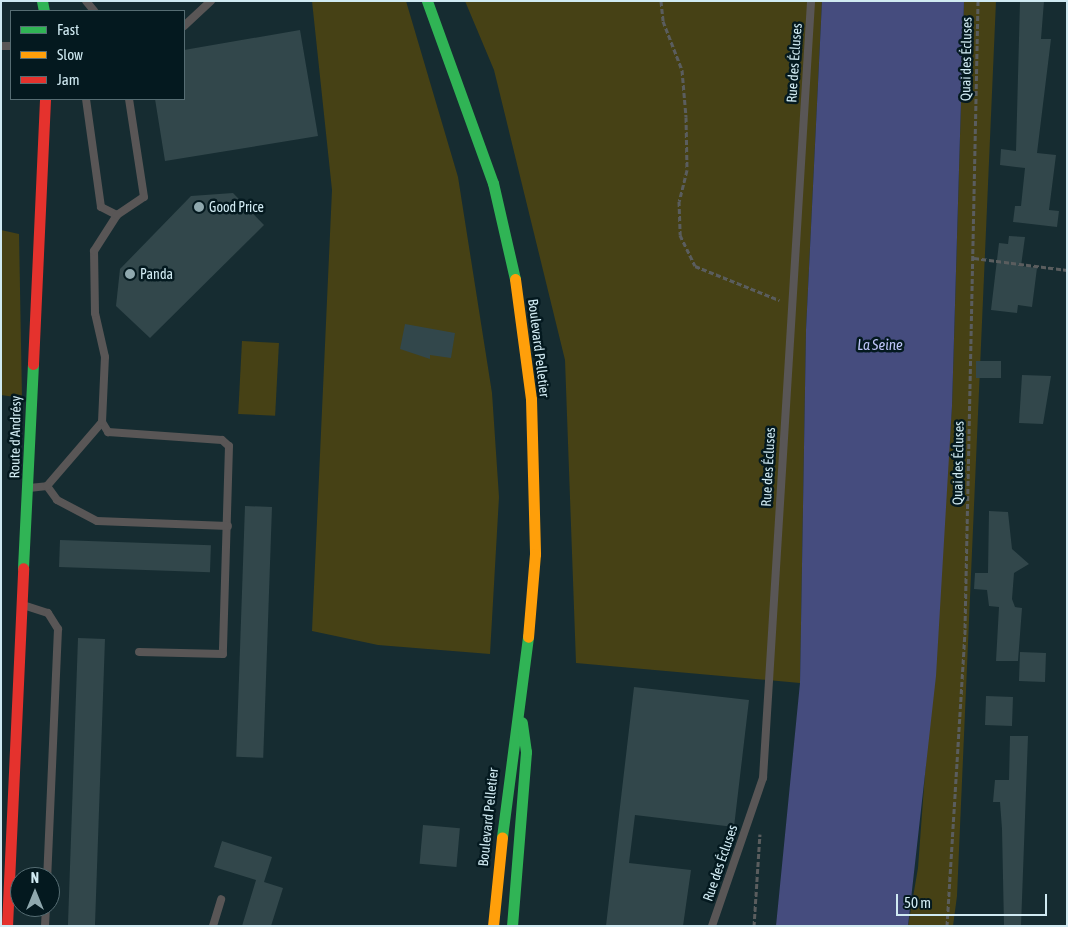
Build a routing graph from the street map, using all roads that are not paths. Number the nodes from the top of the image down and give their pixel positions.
1 (212, 1) edge
2 (427, 1) edge
3 (811, 1) edge
4 (185, 25) edge
5 (45, 100) edge
6 (86, 100) edge
7 (129, 100) edge
8 (117, 215) junction
9 (102, 422) junction
10 (47, 486) junction
11 (29, 488) junction
12 (228, 526) junction
13 (23, 605) junction
14 (139, 652) dead end
15 (521, 712) junction
16 (48, 867) edge
17 (222, 899) dead end
18 (7, 926) edge
19 (213, 926) edge
20 (493, 926) edge
21 (512, 926) edge
22 (712, 926) edge

1 - 4 lane
2 - 15 main road, Boulevard Pelletier
3 - 22 lane, Rue des Écluses
5 - 11 main road, Route d'Andrésy
6 - 8 lane
7 - 8 lane
8 - 9 lane
9 - 10 lane
9 - 12 lane
10 - 11 lane
10 - 12 lane
11 - 13 main road, Route d'Andrésy
12 - 14 lane
13 - 16 lane
13 - 18 main road, Route d'Andrésy
15 - 20 main road, Boulevard Pelletier
15 - 21 main road, Boulevard Pelletier
17 - 19 lane

